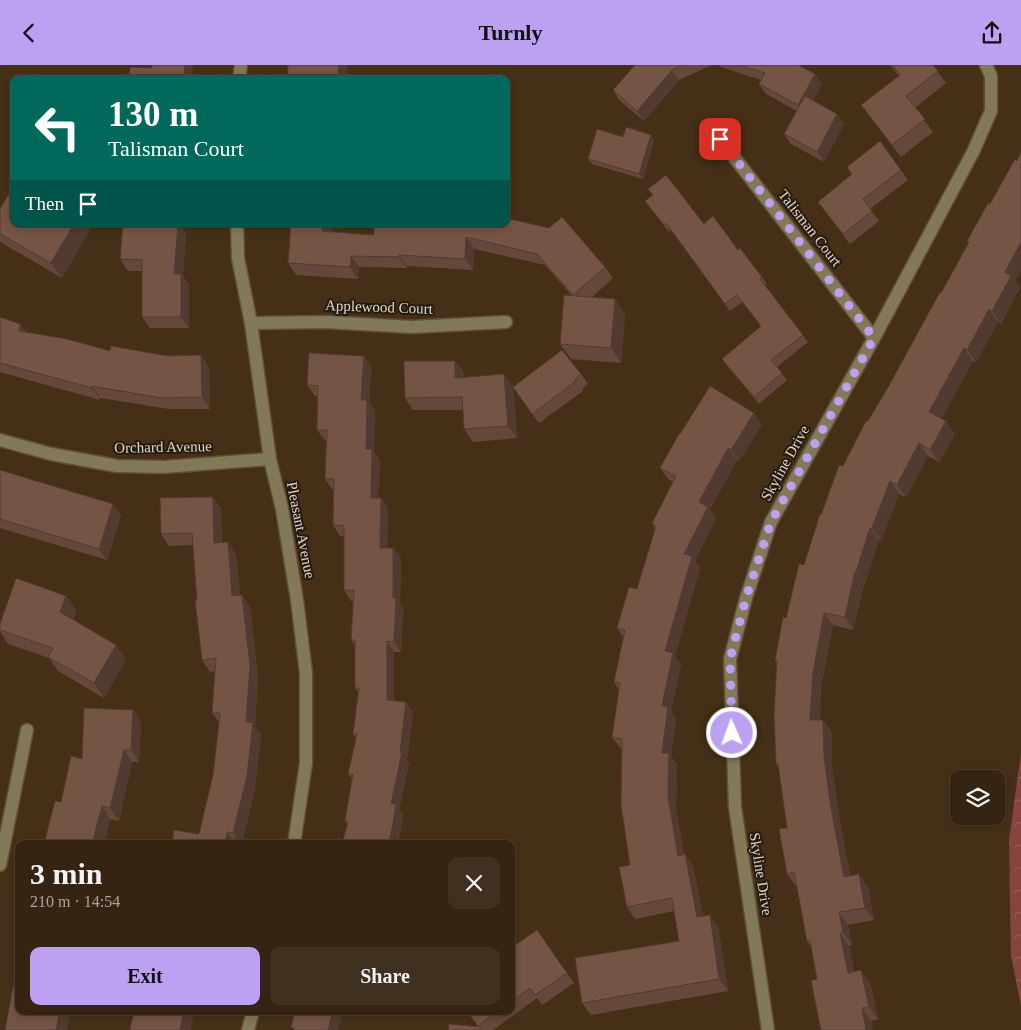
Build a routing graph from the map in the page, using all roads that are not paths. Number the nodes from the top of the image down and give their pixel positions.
1 (986, 65) edge
2 (720, 139) dead end
3 (237, 227) edge
4 (506, 322) dead end
5 (250, 323) junction
6 (874, 338) junction
7 (0, 440) edge
8 (270, 459) junction
9 (27, 730) dead end
10 (295, 840) edge
11 (0, 865) edge
12 (252, 1015) edge
13 (248, 1030) edge
14 (768, 1030) edge

1 - 6 street, Skyline Drive
2 - 6 street, Talisman Court
3 - 5 street, Pleasant Avenue
4 - 5 street, Applewood Court
5 - 8 street, Pleasant Avenue
6 - 14 street, Skyline Drive
7 - 8 street, Orchard Avenue
8 - 10 street, Pleasant Avenue
9 - 11 street
12 - 13 street

